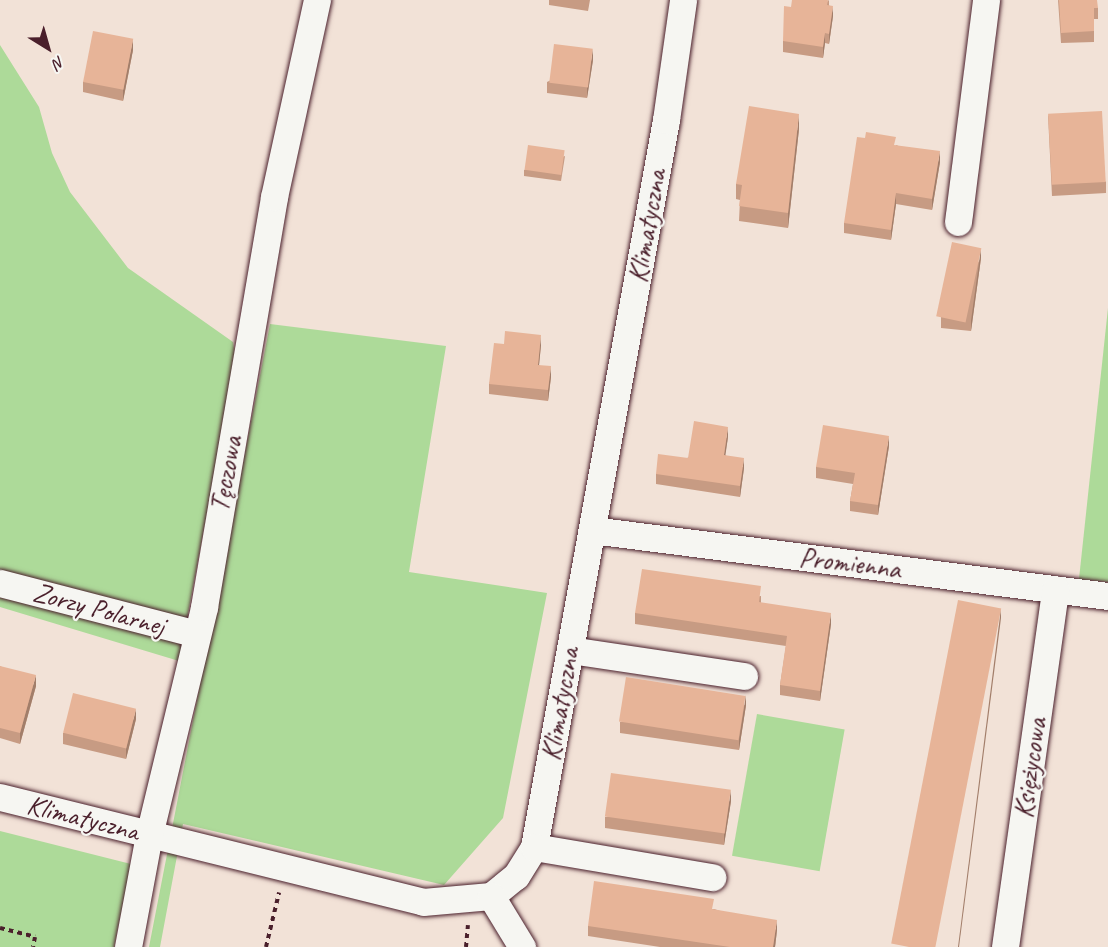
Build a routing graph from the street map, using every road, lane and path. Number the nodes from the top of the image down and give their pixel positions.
1 (316, 0) edge
2 (683, 0) edge
3 (986, 0) edge
4 (958, 222) dead end
5 (592, 530) junction
6 (0, 583) edge
7 (1055, 589) junction
8 (1108, 596) edge
9 (197, 634) junction
10 (570, 650) junction
11 (744, 676) dead end
12 (0, 797) edge
13 (149, 835) junction
14 (534, 847) junction
15 (285, 869) junction
16 (712, 877) dead end
17 (490, 896) junction
18 (0, 928) edge
19 (33, 947) edge
20 (128, 947) edge
21 (266, 947) edge
22 (522, 947) edge
23 (1005, 947) edge

1 - 9 street, Tęczowa
2 - 5 street, Klimatyczna
3 - 4 street
5 - 7 street, Promienna
5 - 10 street, Klimatyczna
6 - 9 street, Zorzy Polarnej
7 - 8 street, Promienna
7 - 23 street, Księżycowa
9 - 13 street, Tęczowa
10 - 11 street
10 - 14 street, Klimatyczna
12 - 13 street, Klimatyczna
13 - 15 street, Klimatyczna
13 - 20 street, Tęczowa
14 - 16 street
14 - 17 street, Klimatyczna
15 - 17 street, Klimatyczna
15 - 21 path
17 - 22 street
18 - 19 path

